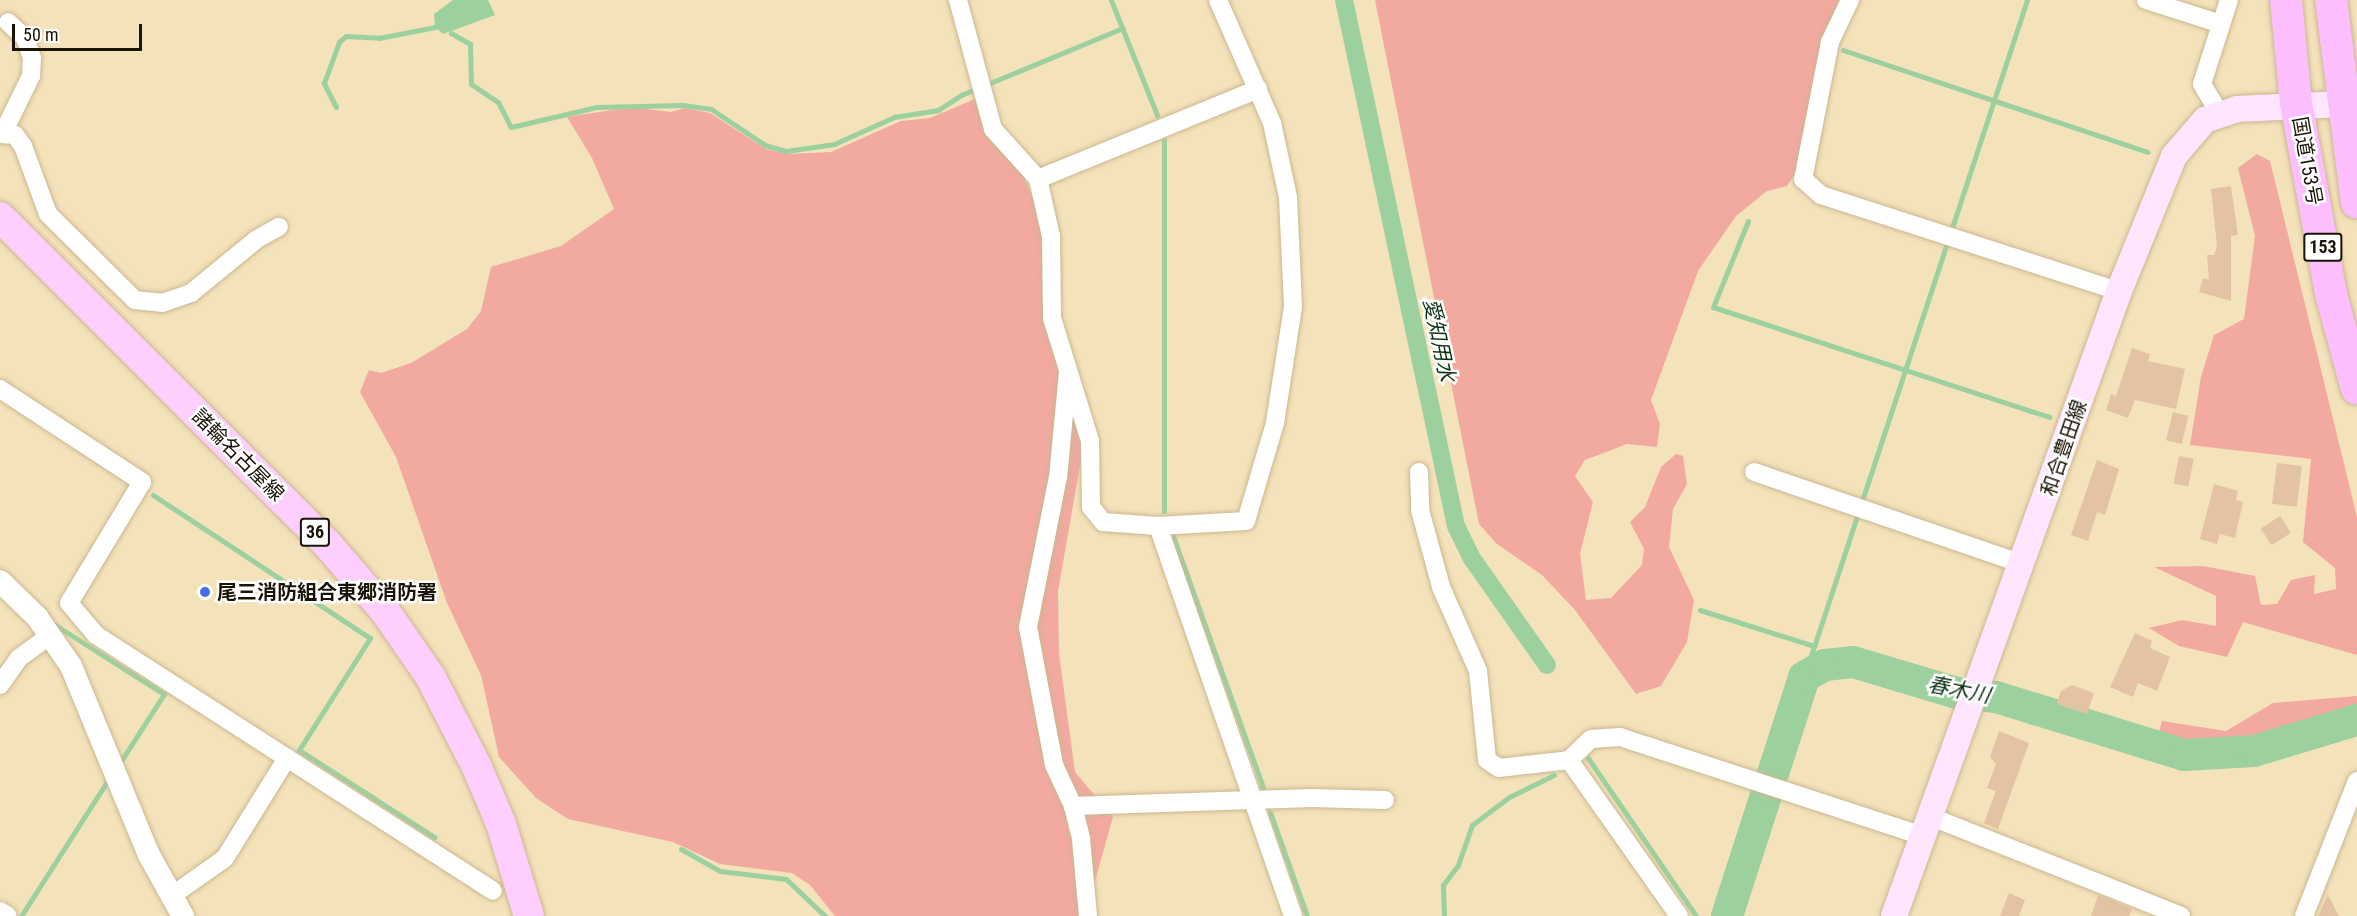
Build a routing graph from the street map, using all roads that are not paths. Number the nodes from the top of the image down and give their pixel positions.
1 (958, 0) edge
2 (1218, 0) edge
3 (1850, 0) edge
4 (2229, 0) edge
5 (2286, 0) edge
6 (2158, 2) edge
7 (2327, 2) edge
8 (8, 22) dead end
9 (2221, 24) junction
10 (1258, 89) junction
11 (2328, 104) edge
12 (2220, 114) junction
13 (1, 134) edge
14 (1038, 178) junction
15 (2357, 202) edge
16 (0, 217) edge
17 (279, 227) dead end
18 (2119, 291) junction
19 (2357, 323) edge
20 (1068, 372) junction
21 (0, 388) edge
22 (2357, 389) edge
23 (1419, 472) dead end
24 (1754, 472) dead end
25 (1158, 526) junction
26 (2023, 564) junction
27 (0, 581) edge
28 (51, 635) junction
29 (0, 685) edge
30 (287, 758) junction
31 (1569, 760) junction
32 (2357, 781) edge
33 (1254, 800) junction
34 (1385, 800) dead end
35 (1073, 806) junction
36 (1926, 826) junction
37 (493, 891) dead end
38 (170, 897) junction
39 (0, 911) edge
40 (8, 916) edge
41 (183, 916) edge
42 (529, 916) edge
43 (1088, 916) edge
44 (1293, 916) edge
45 (1679, 916) edge
46 (1894, 916) edge
47 (2181, 916) edge
48 (2304, 916) edge

1 - 14 street
2 - 10 street
3 - 18 street
4 - 9 street
5 - 11 highway, 国道153号 / 153
6 - 9 street
7 - 11 highway, 国道153号 / 153
8 - 13 street
9 - 12 street
10 - 14 street
10 - 25 street
11 - 12 main road, 和合豊田線
11 - 15 highway, 国道153号 / 153
11 - 19 highway
11 - 22 highway, 国道153号 / 153
12 - 18 main road, 和合豊田線
13 - 17 street
14 - 20 street
16 - 42 main road, 諸輪名古屋線 / 36
18 - 26 main road, 和合豊田線
20 - 25 street
20 - 35 street
21 - 30 street
23 - 31 street
24 - 26 street
25 - 33 street
26 - 36 main road, 和合豊田線
27 - 28 street
28 - 29 street
28 - 38 street
30 - 37 street
30 - 38 street
31 - 36 street
31 - 45 street
32 - 48 street
33 - 34 street
33 - 35 street
33 - 44 street
35 - 43 street
36 - 46 main road, 和合豊田線
36 - 47 street
38 - 41 street
39 - 40 street

